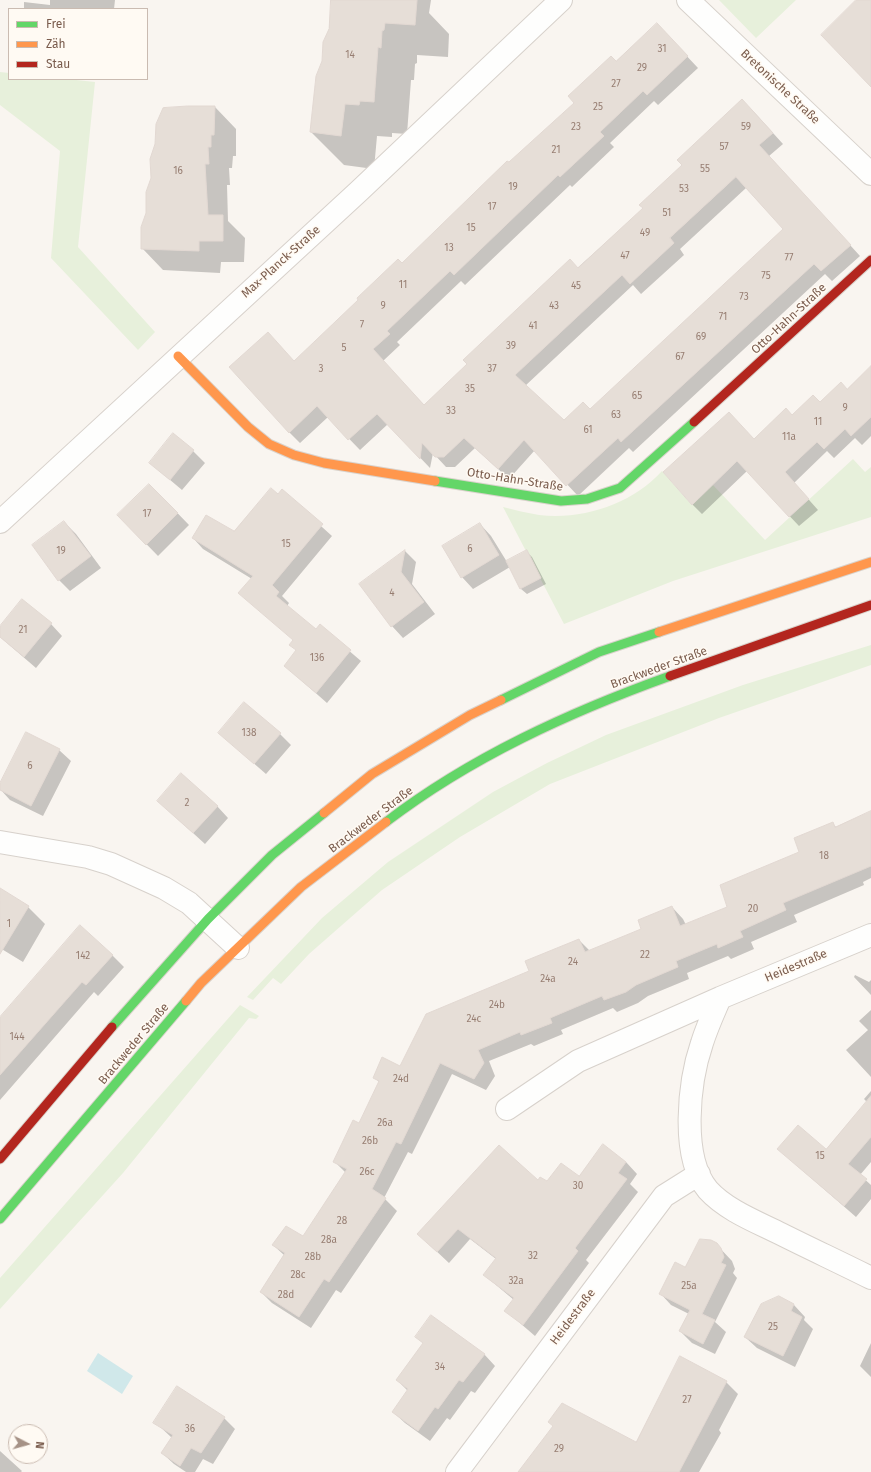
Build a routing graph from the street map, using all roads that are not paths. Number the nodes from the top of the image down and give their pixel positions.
1 (561, 0) edge
2 (688, 0) edge
3 (871, 174) edge
4 (871, 260) edge
5 (178, 356) junction
6 (0, 522) edge
7 (871, 562) edge
8 (871, 605) edge
9 (0, 842) edge
10 (208, 919) junction
11 (871, 935) edge
12 (238, 948) junction
13 (720, 998) junction
14 (507, 1109) dead end
15 (0, 1159) edge
16 (699, 1174) junction
17 (0, 1219) edge
18 (871, 1278) edge
19 (457, 1472) edge

1 - 5 street, Max-Planck-Straße
2 - 3 street, Bretonische Straße
4 - 5 main road, Otto-Hahn-Straße
5 - 6 street, Max-Planck-Straße
7 - 10 main road
8 - 12 main road, Brackweder Straße
9 - 10 street
10 - 12 street
10 - 15 main road
11 - 13 street, Heidestraße
12 - 17 main road, Brackweder Straße
13 - 14 street, Heidestraße
13 - 16 street
16 - 18 street
16 - 19 street, Heidestraße

